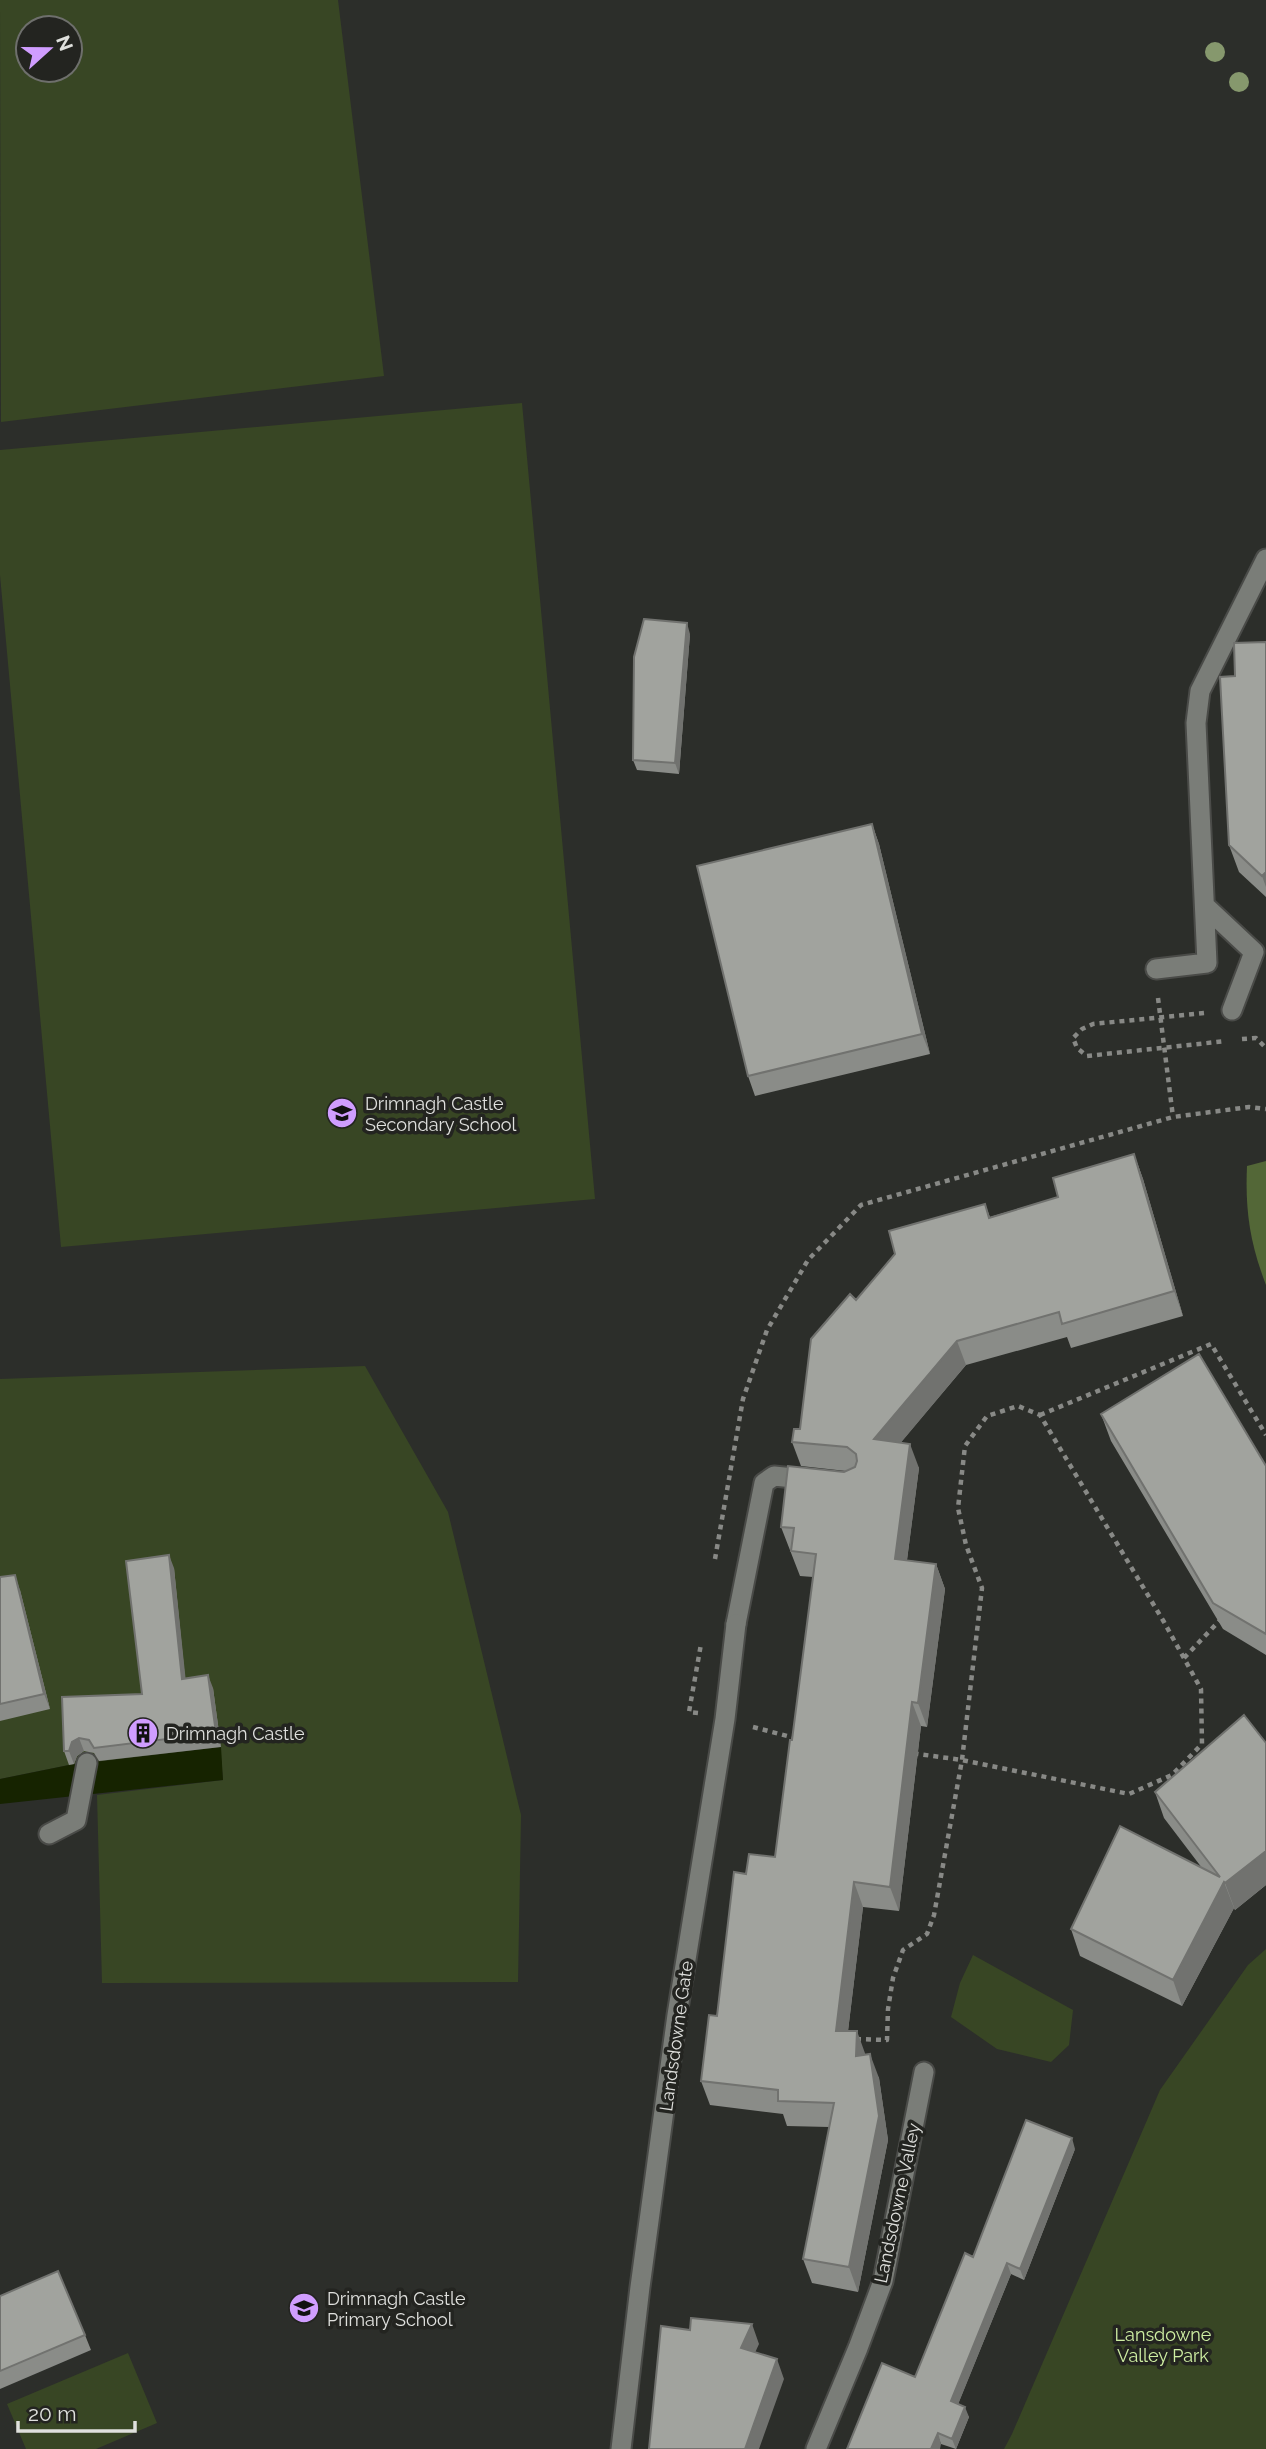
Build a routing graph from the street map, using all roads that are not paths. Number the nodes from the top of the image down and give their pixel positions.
1 (1266, 559) edge
2 (1206, 907) junction
3 (1260, 953) edge
4 (1156, 969) road end
5 (1232, 1010) road end
6 (826, 1481) edge
7 (87, 1763) edge
8 (49, 1834) dead end
9 (924, 2072) dead end
10 (621, 2449) edge
11 (816, 2449) edge

1 - 2 street
2 - 3 street
2 - 4 street
3 - 5 street
6 - 10 street, Landsdowne Gate
7 - 8 street
9 - 11 street, Landsdowne Valley

